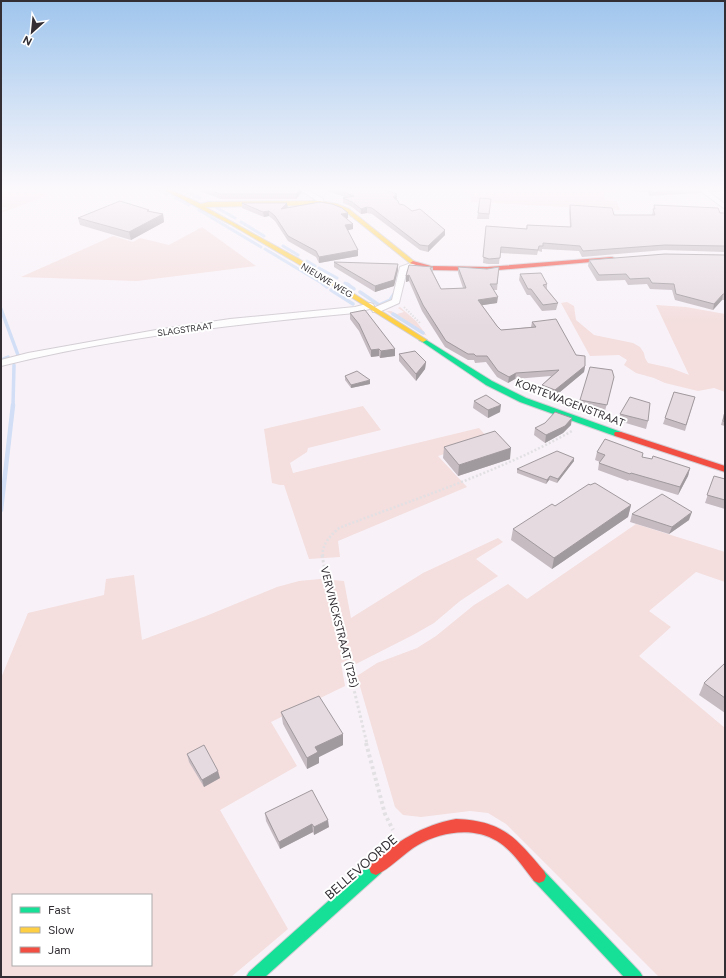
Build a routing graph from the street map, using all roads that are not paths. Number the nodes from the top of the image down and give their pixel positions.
1 (249, 235) edge
2 (378, 235) edge
3 (625, 258) edge
4 (414, 264) junction
5 (373, 308) junction
6 (1, 363) edge
7 (725, 469) edge
8 (254, 977) edge
9 (635, 977) edge

1 - 5 street, NIEUWE WEG
2 - 4 street
3 - 4 street
4 - 5 street
5 - 6 street, SLAGSTRAAT
5 - 7 street, KORTEWAGENSTRAAT
8 - 9 street, BELLEVOORDE

